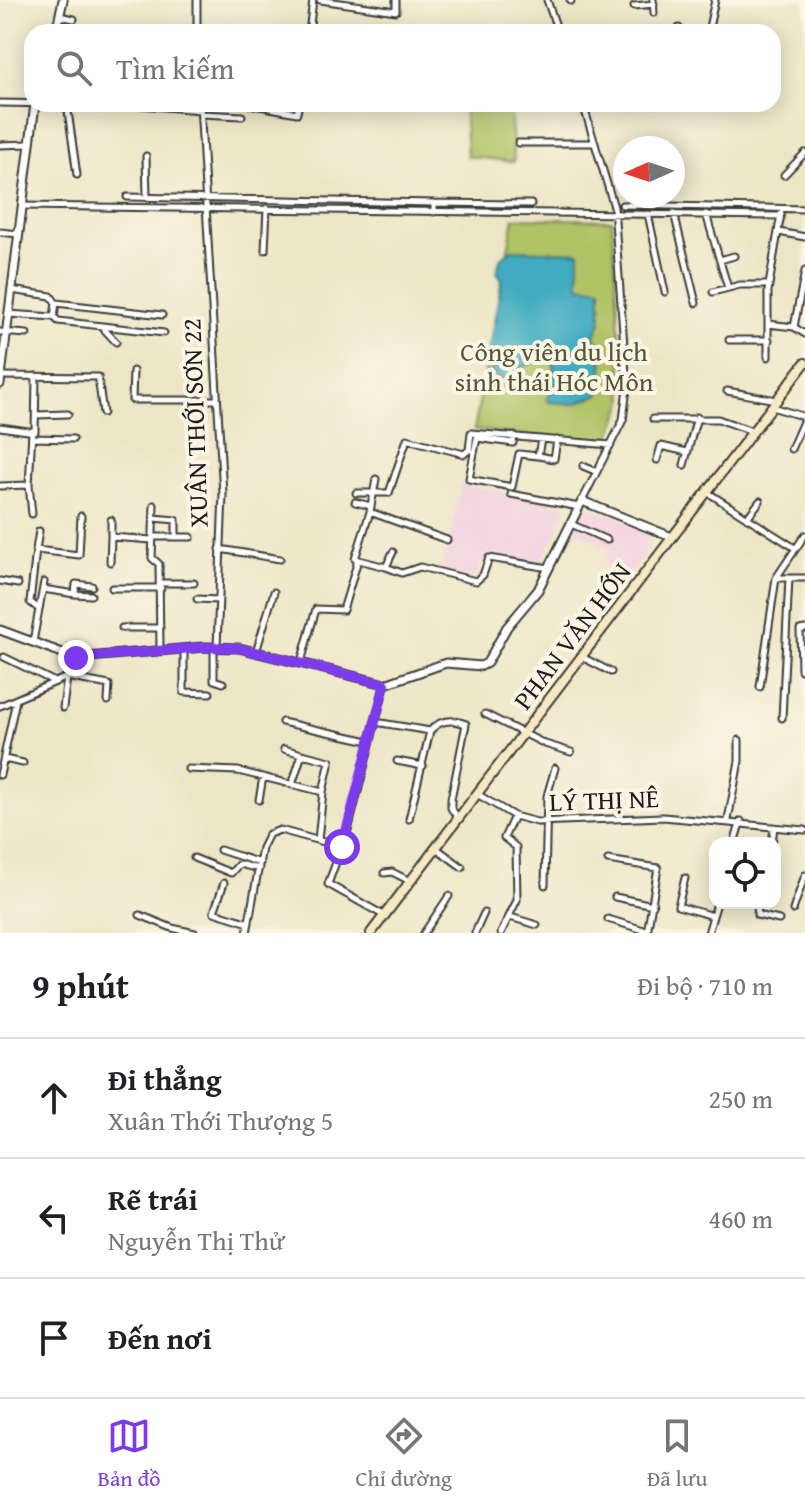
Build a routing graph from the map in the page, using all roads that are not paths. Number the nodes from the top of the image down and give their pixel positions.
1 (63, 0) edge
2 (197, 0) edge
3 (313, 0) edge
4 (320, 0) edge
5 (396, 0) edge
6 (547, 0) edge
7 (715, 0) edge
8 (653, 2) edge
9 (634, 6) dead end
10 (654, 13) dead end
11 (60, 16) junction
12 (74, 19) dead end
13 (58, 24) edge
14 (197, 24) edge
15 (310, 24) edge
16 (555, 24) edge
17 (710, 24) edge
18 (0, 103) edge
19 (24, 104) edge
20 (34, 112) edge
21 (68, 112) edge
22 (200, 112) edge
23 (218, 112) edge
24 (585, 112) edge
25 (242, 116) dead end
26 (518, 143) dead end
27 (595, 143) junction
28 (29, 144) junction
29 (0, 145) edge
30 (805, 153) edge
31 (146, 156) dead end
32 (77, 175) dead end
33 (784, 175) dead end
34 (127, 197) dead end
35 (147, 197) junction
36 (203, 198) junction
37 (434, 203) junction
38 (531, 204) dead end
39 (21, 206) junction
40 (267, 208) junction
41 (685, 208) edge
42 (204, 209) junction
43 (805, 209) edge
44 (434, 212) junction
45 (781, 212) junction
46 (674, 213) junction
47 (615, 214) junction
48 (648, 214) junction
49 (706, 214) junction
50 (0, 232) edge
51 (778, 232) junction
52 (18, 234) junction
53 (805, 237) edge
54 (265, 250) dead end
55 (734, 256) dead end
56 (720, 260) junction
57 (805, 271) edge
58 (769, 285) junction
59 (728, 288) junction
60 (11, 290) junction
61 (665, 292) dead end
62 (713, 292) dead end
63 (56, 303) junction
64 (696, 303) dead end
65 (4, 304) edge
66 (7, 314) junction
67 (162, 315) dead end
68 (54, 317) junction
69 (768, 324) junction
70 (101, 326) junction
71 (794, 327) junction
72 (164, 333) dead end
73 (3, 334) edge
74 (27, 334) dead end
75 (805, 334) edge
76 (729, 340) dead end
77 (769, 340) junction
78 (116, 342) dead end
79 (768, 357) dead end
80 (805, 363) edge
81 (133, 371) dead end
82 (36, 375) junction
83 (1, 376) edge
84 (0, 384) edge
85 (727, 391) dead end
86 (217, 400) junction
87 (774, 404) junction
88 (103, 413) dead end
89 (68, 414) dead end
90 (36, 415) junction
91 (697, 417) junction
92 (805, 417) edge
93 (653, 419) dead end
94 (0, 427) edge
95 (752, 431) junction
96 (32, 435) junction
97 (514, 436) junction
98 (73, 439) dead end
99 (541, 439) junction
100 (557, 440) junction
101 (611, 445) junction
102 (791, 449) dead end
103 (687, 452) junction
104 (538, 456) junction
105 (657, 460) dead end
106 (684, 465) dead end
107 (583, 466) dead end
108 (595, 471) junction
109 (376, 479) dead end
110 (29, 485) junction
111 (0, 486) edge
112 (374, 492) junction
113 (707, 492) junction
114 (356, 493) dead end
115 (511, 494) dead end
116 (760, 501) dead end
117 (355, 502) dead end
118 (581, 504) junction
119 (154, 505) dead end
120 (371, 509) junction
121 (32, 514) dead end
122 (81, 516) dead end
123 (153, 518) junction
124 (747, 518) junction
125 (111, 520) dead end
126 (571, 524) junction
127 (39, 531) dead end
128 (805, 535) edge
129 (111, 537) junction
130 (176, 537) junction
131 (191, 537) dead end
132 (672, 537) junction
133 (152, 538) junction
134 (447, 540) dead end
135 (607, 540) dead end
136 (795, 548) junction
137 (220, 549) junction
138 (36, 550) junction
139 (393, 552) dead end
140 (280, 559) dead end
141 (358, 560) junction
142 (110, 562) dead end
143 (386, 567) junction
144 (549, 568) junction
145 (776, 578) junction
146 (789, 578) junction
147 (805, 578) edge
148 (0, 581) edge
149 (194, 583) dead end
150 (18, 584) dead end
151 (92, 586) dead end
152 (160, 586) junction
153 (112, 588) dead end
154 (274, 592) dead end
155 (75, 594) junction
156 (91, 595) dead end
157 (197, 599) dead end
158 (218, 600) junction
159 (39, 609) junction
160 (122, 628) dead end
161 (160, 628) junction
162 (805, 629) edge
163 (0, 630) edge
164 (33, 642) junction
165 (216, 647) junction
166 (184, 648) junction
167 (160, 650) junction
168 (256, 652) junction
169 (581, 656) junction
170 (4, 657) dead end
171 (76, 658) junction
172 (301, 662) junction
173 (801, 670) dead end
174 (611, 672) dead end
175 (67, 677) junction
176 (56, 683) junction
177 (223, 683) dead end
178 (385, 684) junction
179 (760, 687) dead end
180 (210, 693) dead end
181 (16, 699) junction
182 (108, 701) dead end
183 (0, 706) edge
184 (63, 708) dead end
185 (485, 714) dead end
186 (782, 718) dead end
187 (282, 722) dead end
188 (375, 722) junction
189 (430, 731) junction
190 (523, 732) junction
191 (739, 740) dead end
192 (369, 741) junction
193 (284, 749) dead end
194 (571, 752) dead end
195 (302, 754) junction
196 (4, 759) junction
197 (397, 761) dead end
198 (23, 763) dead end
199 (423, 766) junction
200 (555, 768) dead end
201 (188, 769) dead end
202 (0, 775) edge
203 (263, 777) junction
204 (292, 785) junction
205 (323, 792) junction
206 (477, 794) junction
207 (259, 800) dead end
208 (514, 816) junction
209 (459, 818) junction
210 (409, 819) dead end
211 (728, 820) junction
212 (741, 821) junction
213 (547, 822) junction
214 (774, 827) junction
215 (805, 830) edge
216 (736, 837) edge
217 (773, 837) edge
218 (318, 840) junction
219 (342, 847) junction
220 (436, 848) junction
221 (220, 850) dead end
222 (194, 858) dead end
223 (608, 860) dead end
224 (259, 866) junction
225 (462, 867) dead end
226 (384, 873) dead end
227 (805, 875) edge
228 (685, 878) dead end
229 (411, 881) junction
230 (224, 883) dead end
231 (545, 885) dead end
232 (449, 896) dead end
233 (615, 897) dead end
234 (653, 905) junction
235 (715, 909) edge
236 (757, 909) edge
237 (793, 910) dead end
238 (484, 913) dead end
239 (140, 915) dead end
240 (385, 916) junction
241 (713, 916) junction
242 (510, 917) junction
243 (608, 919) dead end
244 (779, 920) dead end
245 (249, 923) junction
246 (537, 925) dead end
247 (503, 932) edge
248 (647, 932) edge
249 (192, 933) edge
250 (247, 933) edge
251 (371, 933) edge
252 (425, 933) edge
253 (475, 933) edge
254 (708, 933) edge

1 - 11 street
2 - 14 street
3 - 15 street
4 - 5 street
6 - 16 street
7 - 17 street
8 - 9 street
8 - 10 street
11 - 12 street
11 - 13 street
18 - 19 street
20 - 28 street
21 - 32 street
22 - 36 street, XUÂN THỚI SƠN 22
23 - 25 street
24 - 27 street
26 - 27 street
27 - 47 street
28 - 29 street
28 - 39 street
30 - 33 street
31 - 35 street
34 - 35 street
35 - 36 street
36 - 37 street
36 - 42 street, XUÂN THỚI SƠN 22
37 - 38 street
37 - 44 street
39 - 42 street
39 - 52 street
40 - 42 street
40 - 44 street
40 - 54 street
41 - 45 street
42 - 86 street, XUÂN THỚI SƠN 22
43 - 45 street
44 - 47 street
45 - 49 street
45 - 51 street
46 - 48 street
46 - 49 street
46 - 64 street
47 - 48 street
47 - 101 street
48 - 61 street
49 - 56 street
50 - 52 street
51 - 53 street
51 - 58 street
52 - 60 street
55 - 56 street
56 - 59 street
57 - 71 street
58 - 59 street
58 - 69 street
59 - 62 street
60 - 63 street
60 - 65 street
63 - 67 street
63 - 68 street
65 - 66 street
66 - 68 street
66 - 73 street
68 - 70 street
69 - 71 street
69 - 77 street
70 - 72 street
70 - 78 street
71 - 75 street
73 - 74 street
73 - 83 street
76 - 77 street
77 - 79 street
80 - 87 main road, PHAN VĂN HỚN
81 - 86 street
82 - 83 street
82 - 88 street
82 - 90 street
83 - 84 street
85 - 87 street
86 - 137 street, XUÂN THỚI SƠN 22
87 - 92 street
87 - 95 main road, PHAN VĂN HỚN
89 - 90 street
90 - 96 street
91 - 93 street
91 - 95 street
91 - 103 street
92 - 102 street
94 - 96 street
95 - 113 main road, PHAN VĂN HỚN
96 - 98 street
96 - 110 street
97 - 99 street
97 - 104 street
97 - 112 street
99 - 100 street
99 - 104 street
100 - 101 street
100 - 104 street
101 - 108 street
103 - 105 street
103 - 106 street
107 - 108 street
108 - 118 street
109 - 112 street
110 - 111 street
110 - 121 street
112 - 114 street
112 - 120 street
113 - 124 street
113 - 132 main road, PHAN VĂN HỚN
115 - 118 street
116 - 124 street
117 - 120 street
118 - 126 street
118 - 132 street
119 - 123 street
120 - 134 street
120 - 141 street
122 - 138 street
123 - 130 street
123 - 133 street
124 - 136 street
125 - 129 street
126 - 135 street
126 - 144 street
127 - 138 street
128 - 136 street
129 - 133 street
129 - 142 street
130 - 131 street
130 - 133 street
132 - 169 main road, PHAN VĂN HỚN
133 - 152 street
136 - 145 street
137 - 140 street
137 - 158 street, XUÂN THỚI SƠN 22
138 - 159 street
139 - 143 street
141 - 143 street
141 - 172 street
143 - 144 street
144 - 178 street
145 - 146 street
145 - 179 street
146 - 147 street
146 - 186 street
148 - 150 street
149 - 152 street
151 - 155 street
152 - 153 street
152 - 161 street
154 - 168 street
155 - 156 street
155 - 159 street
157 - 158 street
158 - 165 street, XUÂN THỚI SƠN 22
159 - 164 street
160 - 161 street
161 - 167 street
162 - 173 street
163 - 164 street
164 - 171 street
165 - 166 street
165 - 168 street
165 - 177 street, XUÂN THỚI SƠN 22
166 - 167 street
166 - 180 street
167 - 171 street
168 - 172 street
169 - 174 street
169 - 190 main road, PHAN VĂN HỚN
170 - 176 street
171 - 175 street
172 - 178 street
175 - 176 street
175 - 182 street
175 - 184 street
176 - 181 street
178 - 188 street
181 - 183 street
181 - 196 street
185 - 190 street
187 - 192 street
188 - 189 street
188 - 192 street
189 - 199 street
189 - 209 street
190 - 194 street
190 - 206 main road, PHAN VĂN HỚN
191 - 211 street
192 - 219 street
193 - 195 street
195 - 204 street
195 - 205 street
196 - 198 street
196 - 202 street
197 - 199 street
199 - 210 street
200 - 213 street
201 - 203 street
203 - 204 street
203 - 207 street
204 - 205 street
205 - 218 street
206 - 208 street, LÝ THỊ NÊ
206 - 209 main road, PHAN VĂN HỚN
208 - 213 street, LÝ THỊ NÊ
208 - 242 street
209 - 220 main road, PHAN VĂN HỚN
211 - 212 street, LÝ THỊ NÊ
211 - 213 street, LÝ THỊ NÊ
212 - 214 street, LÝ THỊ NÊ
212 - 216 street
213 - 231 street
214 - 215 street, LÝ THỊ NÊ
214 - 217 street
218 - 219 street
218 - 224 street
219 - 240 street
220 - 225 street
220 - 229 main road, PHAN VĂN HỚN
221 - 224 street
222 - 224 street
223 - 234 street
224 - 245 street
226 - 229 street
227 - 237 street
228 - 241 street
229 - 240 main road, PHAN VĂN HỚN
230 - 245 street
232 - 252 street
233 - 234 street
234 - 248 street
235 - 241 street
236 - 244 street
238 - 253 street
239 - 249 street
240 - 251 main road, PHAN VĂN HỚN
241 - 254 street
242 - 246 street
242 - 247 street
243 - 248 street
245 - 250 street

